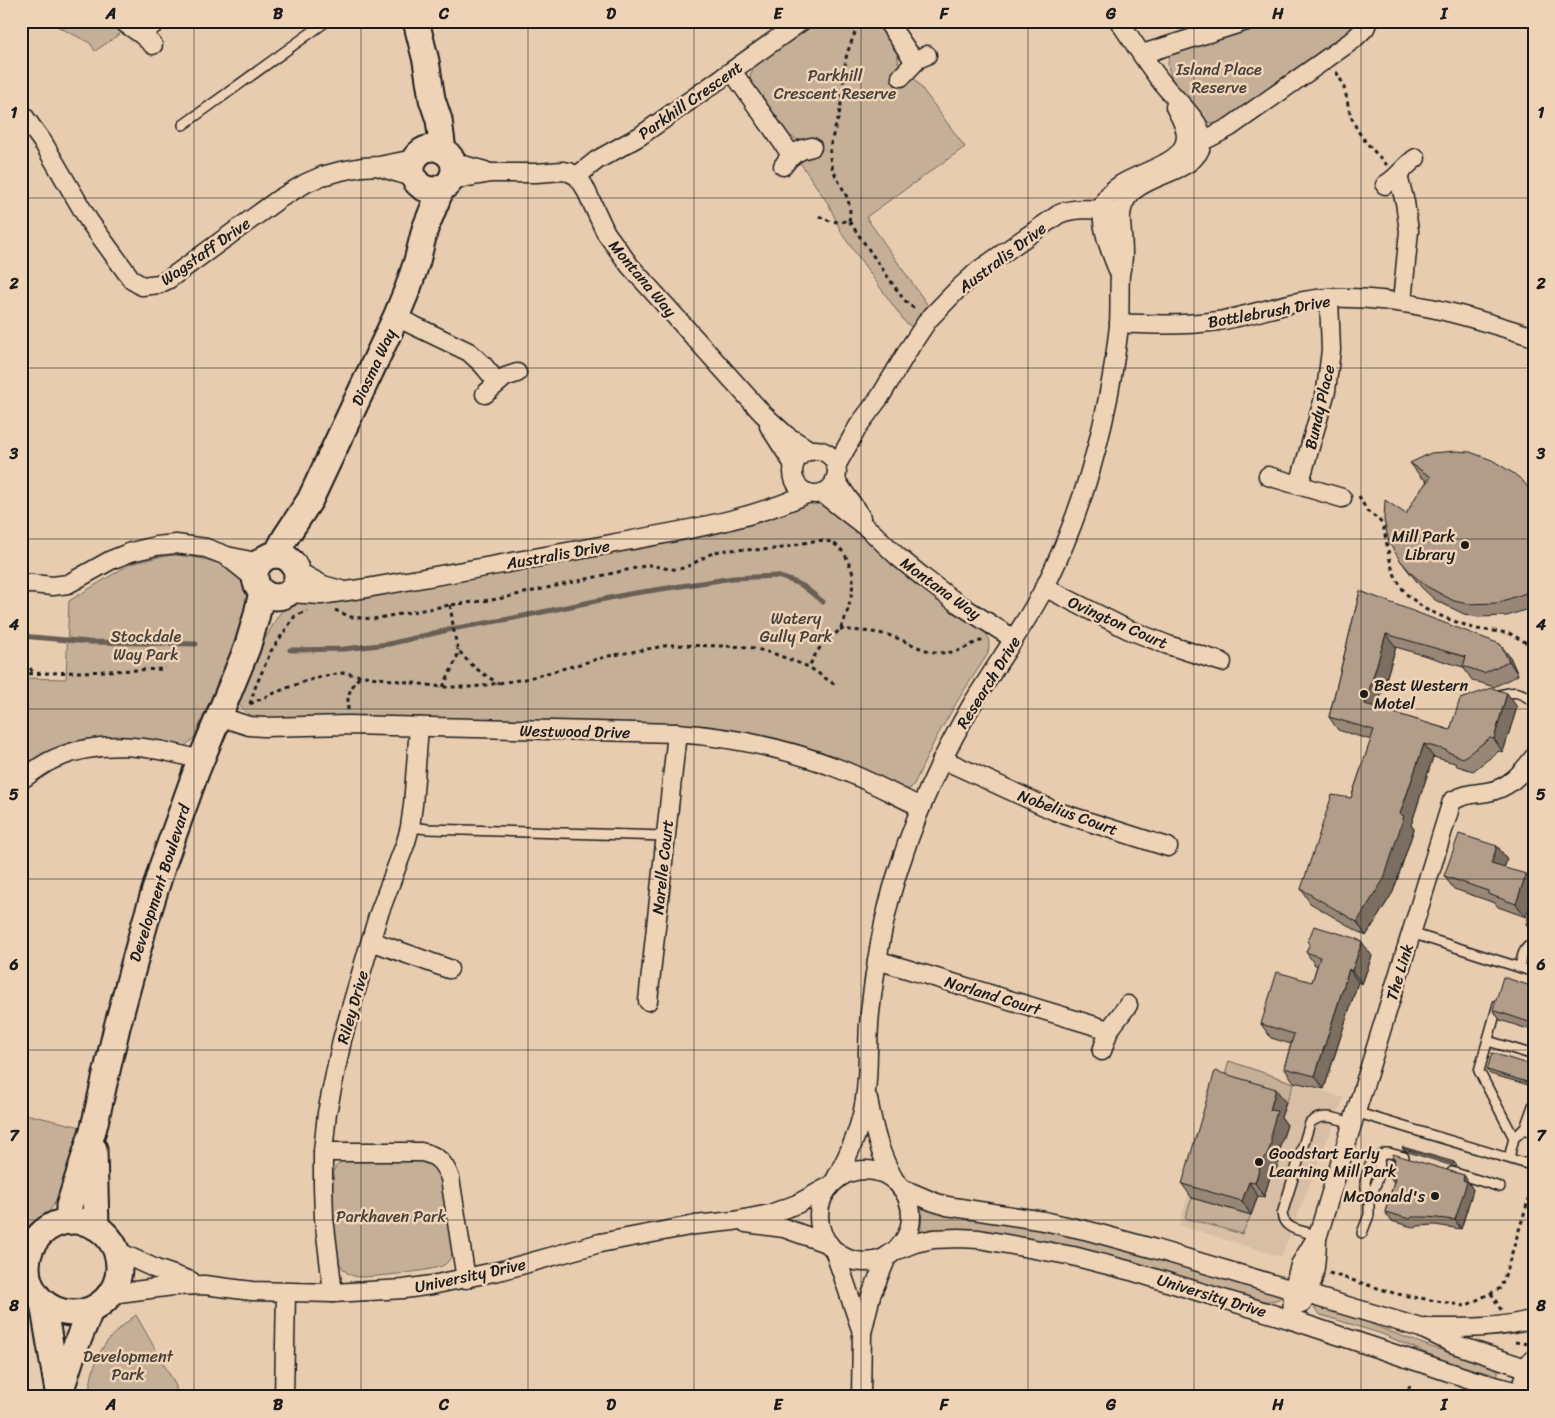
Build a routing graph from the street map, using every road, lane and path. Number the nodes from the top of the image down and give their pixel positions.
1 (158, 21) edge
2 (327, 21) edge
3 (416, 21) edge
4 (802, 21) edge
5 (858, 21) edge
6 (887, 21) edge
7 (1119, 21) edge
8 (1247, 21) edge
9 (1368, 21) edge
10 (125, 23) dead end
11 (1142, 54) junction
12 (1325, 60) junction
13 (732, 71) junction
14 (901, 77) dead end
15 (21, 112) edge
16 (183, 125) dead end
17 (1194, 140) junction
18 (812, 147) dead end
19 (1416, 158) dead end
20 (433, 169) junction
21 (577, 176) junction
22 (1392, 181) junction
23 (1103, 211) junction
24 (1120, 213) junction
25 (819, 216) dead end
26 (849, 221) junction
27 (1120, 275) junction
28 (1329, 298) junction
29 (1402, 302) junction
30 (396, 317) junction
31 (928, 320) junction
32 (1119, 323) junction
33 (1534, 337) edge
34 (516, 373) dead end
35 (762, 413) junction
36 (859, 426) junction
37 (816, 451) junction
38 (794, 470) junction
39 (836, 472) junction
40 (1268, 476) dead end
41 (1299, 485) junction
42 (815, 493) junction
43 (1349, 494) joint
44 (767, 509) junction
45 (872, 532) junction
46 (277, 577) junction
47 (21, 583) edge
48 (1044, 587) junction
49 (450, 604) junction
50 (333, 609) dead end
51 (313, 610) dead end
52 (840, 629) junction
53 (987, 640) dead end
54 (1014, 640) junction
55 (458, 648) junction
56 (21, 655) edge
57 (1534, 656) edge
58 (1222, 662) dead end
59 (809, 667) junction
60 (166, 669) dead end
61 (21, 674) edge
62 (34, 674) junction
63 (360, 676) junction
64 (500, 684) junction
65 (837, 686) dead end
66 (442, 687) junction
67 (1483, 696) edge
68 (1534, 703) edge
69 (218, 716) junction
70 (348, 725) junction
71 (419, 727) junction
72 (677, 733) junction
73 (1534, 757) edge
74 (942, 759) junction
75 (198, 766) junction
76 (21, 780) edge
77 (921, 807) junction
78 (410, 827) junction
79 (666, 836) junction
80 (1168, 847) dead end
81 (1411, 933) junction
82 (371, 941) junction
83 (1534, 943) edge
84 (877, 960) junction
85 (1520, 967) junction
86 (448, 969) dead end
87 (1534, 972) edge
88 (648, 1001) dead end
89 (1498, 1004) edge
90 (1128, 1005) dead end
91 (1109, 1030) junction
92 (1488, 1041) junction
93 (1102, 1051) dead end
94 (1534, 1055) edge
95 (866, 1092) junction
96 (1534, 1103) edge
97 (1354, 1118) junction
98 (94, 1126) junction
99 (1525, 1128) junction
100 (1534, 1136) edge
101 (1514, 1138) junction
102 (323, 1152) junction
103 (1509, 1158) junction
104 (1416, 1161) edge
105 (1534, 1166) edge
106 (1444, 1170) edge
107 (1534, 1182) edge
108 (832, 1184) junction
109 (899, 1185) junction
110 (1500, 1187) dead end
111 (69, 1221) junction
112 (734, 1221) junction
113 (96, 1227) junction
114 (1362, 1233) dead end
115 (1318, 1235) junction
116 (31, 1239) edge
117 (832, 1247) junction
118 (116, 1251) junction
119 (890, 1254) junction
120 (1315, 1270) junction
121 (466, 1278) junction
122 (25, 1280) edge
123 (204, 1285) junction
124 (286, 1293) junction
125 (333, 1293) junction
126 (1301, 1293) junction
127 (111, 1294) junction
128 (42, 1303) junction
129 (90, 1311) junction
130 (1534, 1319) edge
131 (1292, 1320) junction
132 (1421, 1328) junction
133 (862, 1333) junction
134 (1511, 1341) dead end
135 (1531, 1376) edge
136 (1410, 1384) dead end
137 (1479, 1389) edge
138 (59, 1396) edge
139 (284, 1397) edge
140 (861, 1397) edge
141 (1406, 1397) edge

1 - 10 street
2 - 16 lane
3 - 20 street, Diosma Way
4 - 13 street, Parkhill Crescent
5 - 26 path
6 - 14 street
7 - 11 street
8 - 11 street
9 - 12 street
11 - 17 street
12 - 17 street
12 - 22 path
13 - 18 street
13 - 21 street, Parkhill Crescent
15 - 20 street, Wagstaff Drive
17 - 23 street
17 - 24 street
19 - 22 street
20 - 21 street
20 - 30 street, Diosma Way
21 - 35 street, Montana Way
22 - 29 street
23 - 24 street, Australis Drive
23 - 27 street, Research Drive
23 - 31 street, Australis Drive
24 - 27 street, Research Drive
25 - 26 path
26 - 31 path
27 - 32 street, Research Drive
28 - 29 street, Bottlebrush Drive
28 - 32 street, Bottlebrush Drive
28 - 41 street, Bundy Place
29 - 33 street, Bottlebrush Drive
30 - 34 street
30 - 46 street, Diosma Way
31 - 36 street, Australis Drive
32 - 48 street, Research Drive
35 - 37 street, Montana Way
35 - 38 street, Montana Way
36 - 37 street, Australis Drive
36 - 39 street, Australis Drive
37 - 38 street
37 - 39 street
38 - 42 street
38 - 44 street, Australis Drive
39 - 42 street
39 - 45 street, Montana Way
40 - 41 street
41 - 43 street
42 - 44 street, Australis Drive
42 - 45 street, Montana Way
43 - 57 path
44 - 46 street, Australis Drive
45 - 54 street, Montana Way
46 - 47 street
46 - 69 street, Development Boulevard
48 - 54 street, Research Drive
48 - 58 street, Ovington Court
49 - 50 path
49 - 52 path
49 - 55 path
51 - 63 path
52 - 53 path
52 - 59 path
54 - 74 street, Research Drive
55 - 64 path
55 - 66 path
56 - 62 path
59 - 64 path
59 - 65 path
60 - 62 path
61 - 62 path
63 - 66 path
63 - 70 path
64 - 66 path
67 - 68 lane
69 - 70 street, Westwood Drive
69 - 75 street, Development Boulevard
70 - 71 street, Westwood Drive
71 - 72 street, Westwood Drive
71 - 78 street, Riley Drive
72 - 77 street, Westwood Drive
72 - 79 street, Narelle Court
73 - 81 street, The Link
74 - 77 street, Research Drive
74 - 80 street, Nobelius Court
75 - 76 street
75 - 98 street, Development Boulevard
77 - 84 street, Research Drive
78 - 79 lane
78 - 82 street, Riley Drive
79 - 88 street, Narelle Court
81 - 85 lane
81 - 97 street, The Link
82 - 86 street
82 - 102 street, Riley Drive
83 - 85 lane
84 - 91 street, Norland Court
84 - 95 street, Research Drive
85 - 87 lane
89 - 92 lane
90 - 91 street
91 - 93 street
92 - 94 lane
92 - 101 lane
95 - 108 street, Research Drive
95 - 109 street, Research Drive
96 - 99 lane
97 - 103 lane
97 - 115 street, The Link
97 - 115 lane
98 - 111 street, Development Boulevard
98 - 113 street, Development Boulevard
99 - 100 lane
99 - 101 lane
101 - 103 lane
102 - 121 street
102 - 125 street, Riley Drive
103 - 105 lane
104 - 114 lane
106 - 110 lane
107 - 120 path
108 - 109 street
108 - 112 street, University Drive
108 - 117 street
109 - 119 street
109 - 126 street, University Drive
111 - 113 street
111 - 116 street
112 - 117 street, University Drive
112 - 121 street, University Drive
113 - 118 street
115 - 120 street, The Link
115 - 126 street, The Link
116 - 122 street
117 - 119 street
117 - 133 street
118 - 123 street, University Drive
118 - 127 street
119 - 131 street, University Drive
119 - 133 street
120 - 126 street, The Link
121 - 125 street, University Drive
122 - 128 street
123 - 124 street, University Drive
123 - 127 street, University Drive
124 - 125 street, University Drive
124 - 139 street
126 - 131 street
126 - 132 street, University Drive
127 - 129 street
128 - 129 street
128 - 138 street
129 - 138 street
130 - 132 street, University Drive
131 - 137 street, University Drive
132 - 135 street, University Drive
133 - 140 street
134 - 135 path
135 - 137 street, University Drive
136 - 141 path

